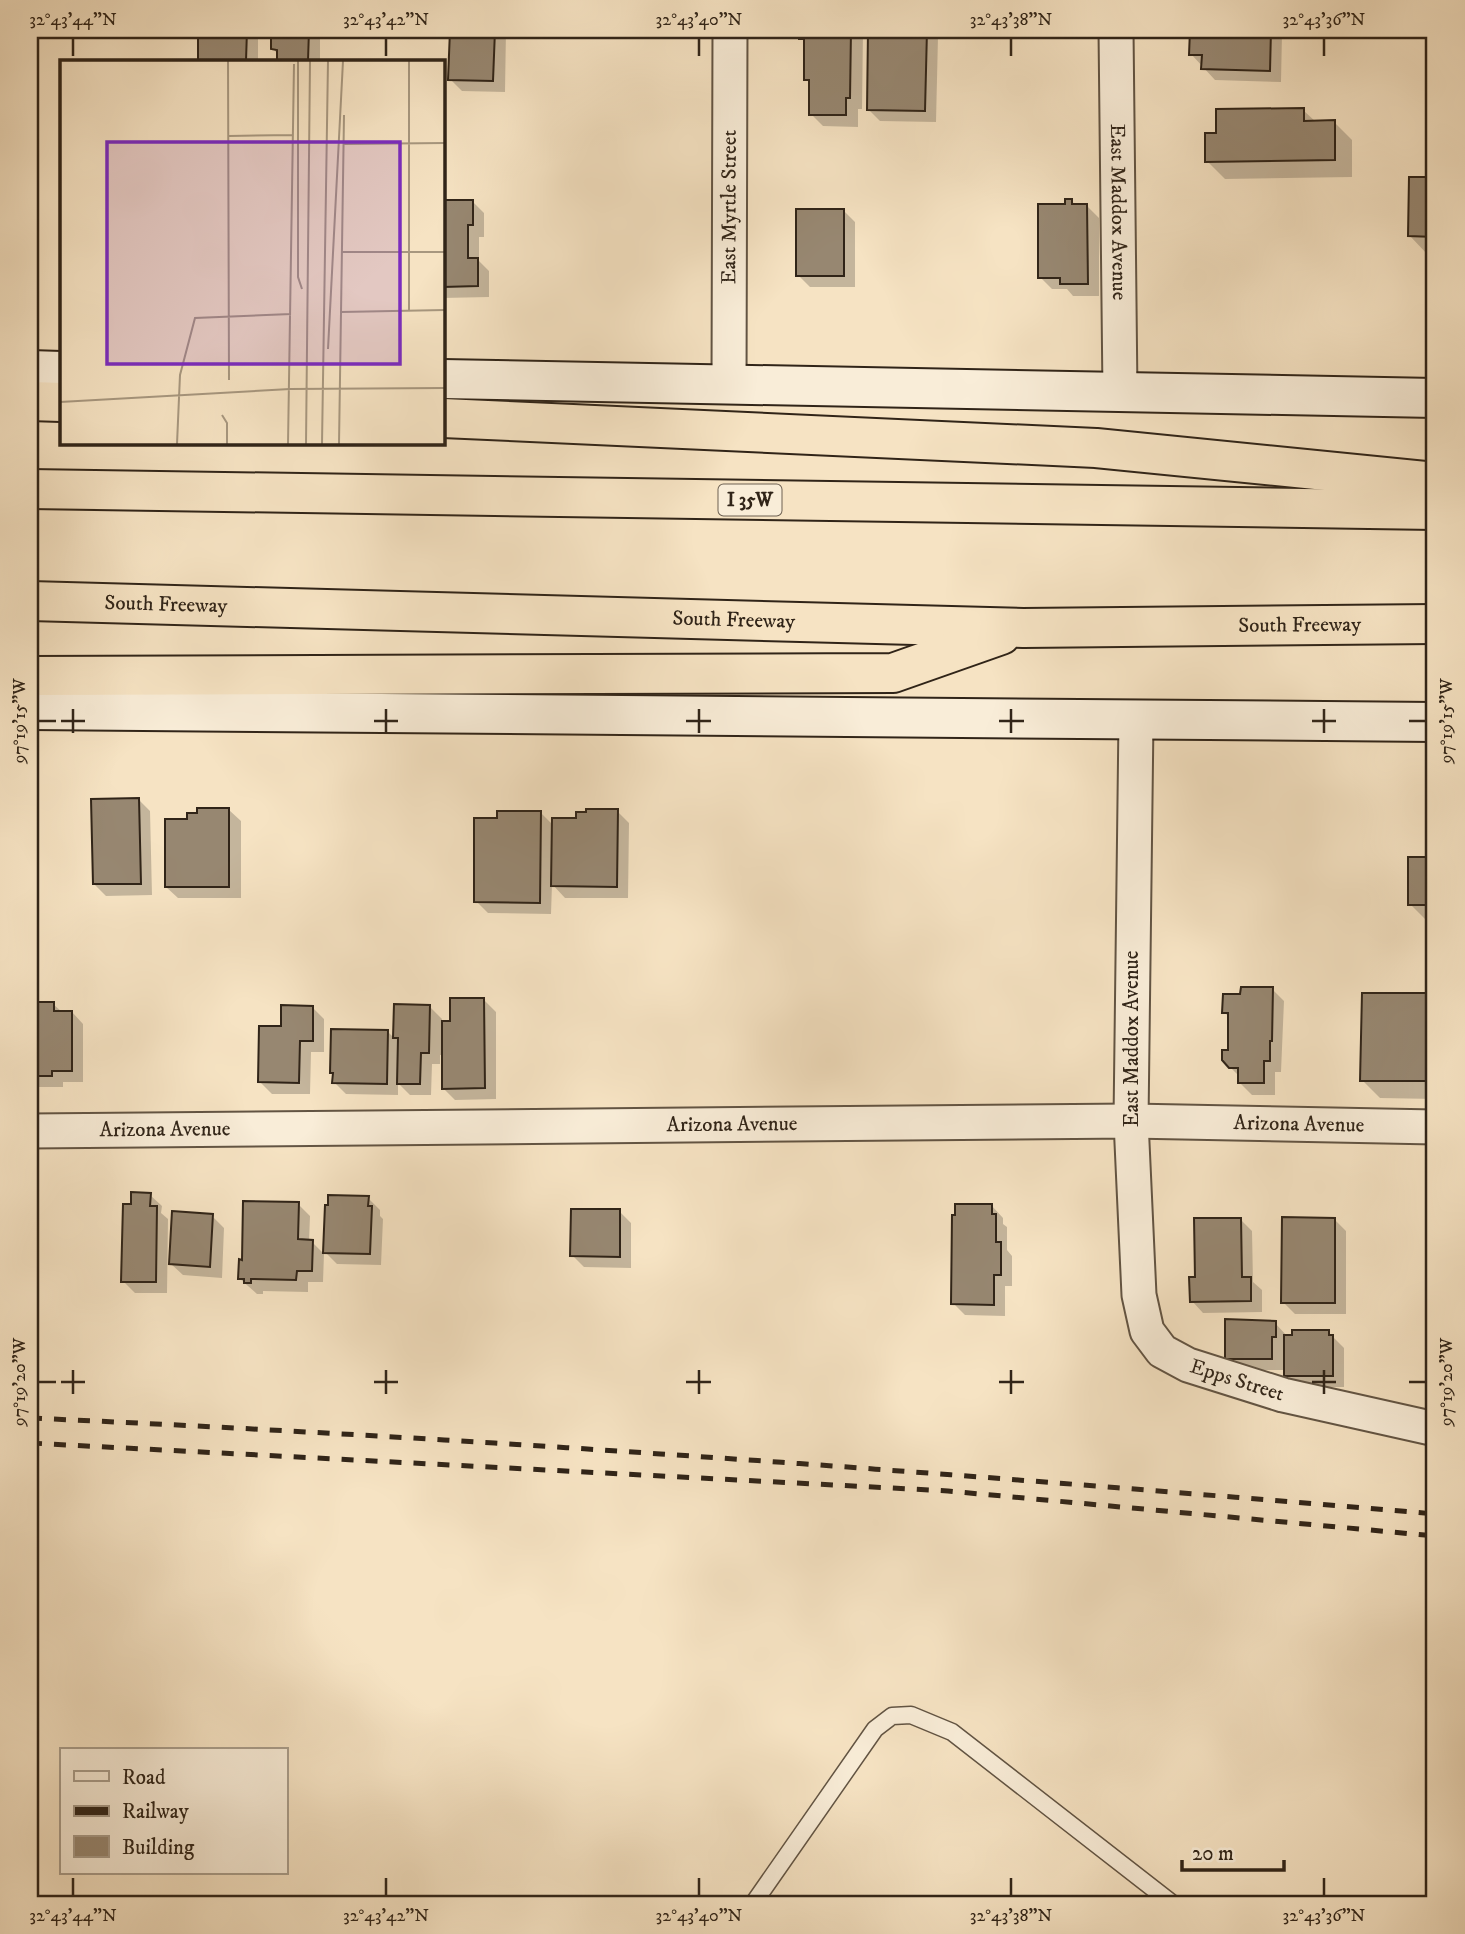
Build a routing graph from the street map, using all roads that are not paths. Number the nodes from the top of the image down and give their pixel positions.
1 (730, 30) edge
2 (1116, 30) edge
3 (30, 370) edge
4 (60, 371) edge
5 (444, 379) edge
6 (729, 385) junction
7 (1119, 393) junction
8 (1435, 398) edge
9 (30, 401) edge
10 (60, 402) edge
11 (444, 418) edge
12 (1435, 482) edge
13 (30, 489) edge
14 (1435, 510) edge
15 (30, 600) edge
16 (1435, 624) edge
17 (1023, 628) junction
18 (30, 676) edge
19 (30, 710) edge
20 (1136, 720) junction
21 (1435, 722) edge
22 (1131, 1121) junction
23 (1435, 1127) edge
24 (30, 1131) edge
25 (1162, 1351) joint
26 (1435, 1429) edge
27 (753, 1904) edge
28 (1173, 1904) edge

1 - 6 street, East Myrtle Street
2 - 7 street, East Maddox Avenue
3 - 4 main road
5 - 6 main road
6 - 7 main road
7 - 8 main road
9 - 10 highway
11 - 12 highway
13 - 14 highway, I 35W
15 - 17 highway, South Freeway
16 - 17 highway, South Freeway
17 - 18 highway
19 - 20 main road
20 - 21 main road
20 - 22 street, East Maddox Avenue
22 - 23 street, Arizona Avenue
22 - 24 street, Arizona Avenue
22 - 25 street, East Maddox Avenue
25 - 26 street, Epps Street
27 - 28 lane

